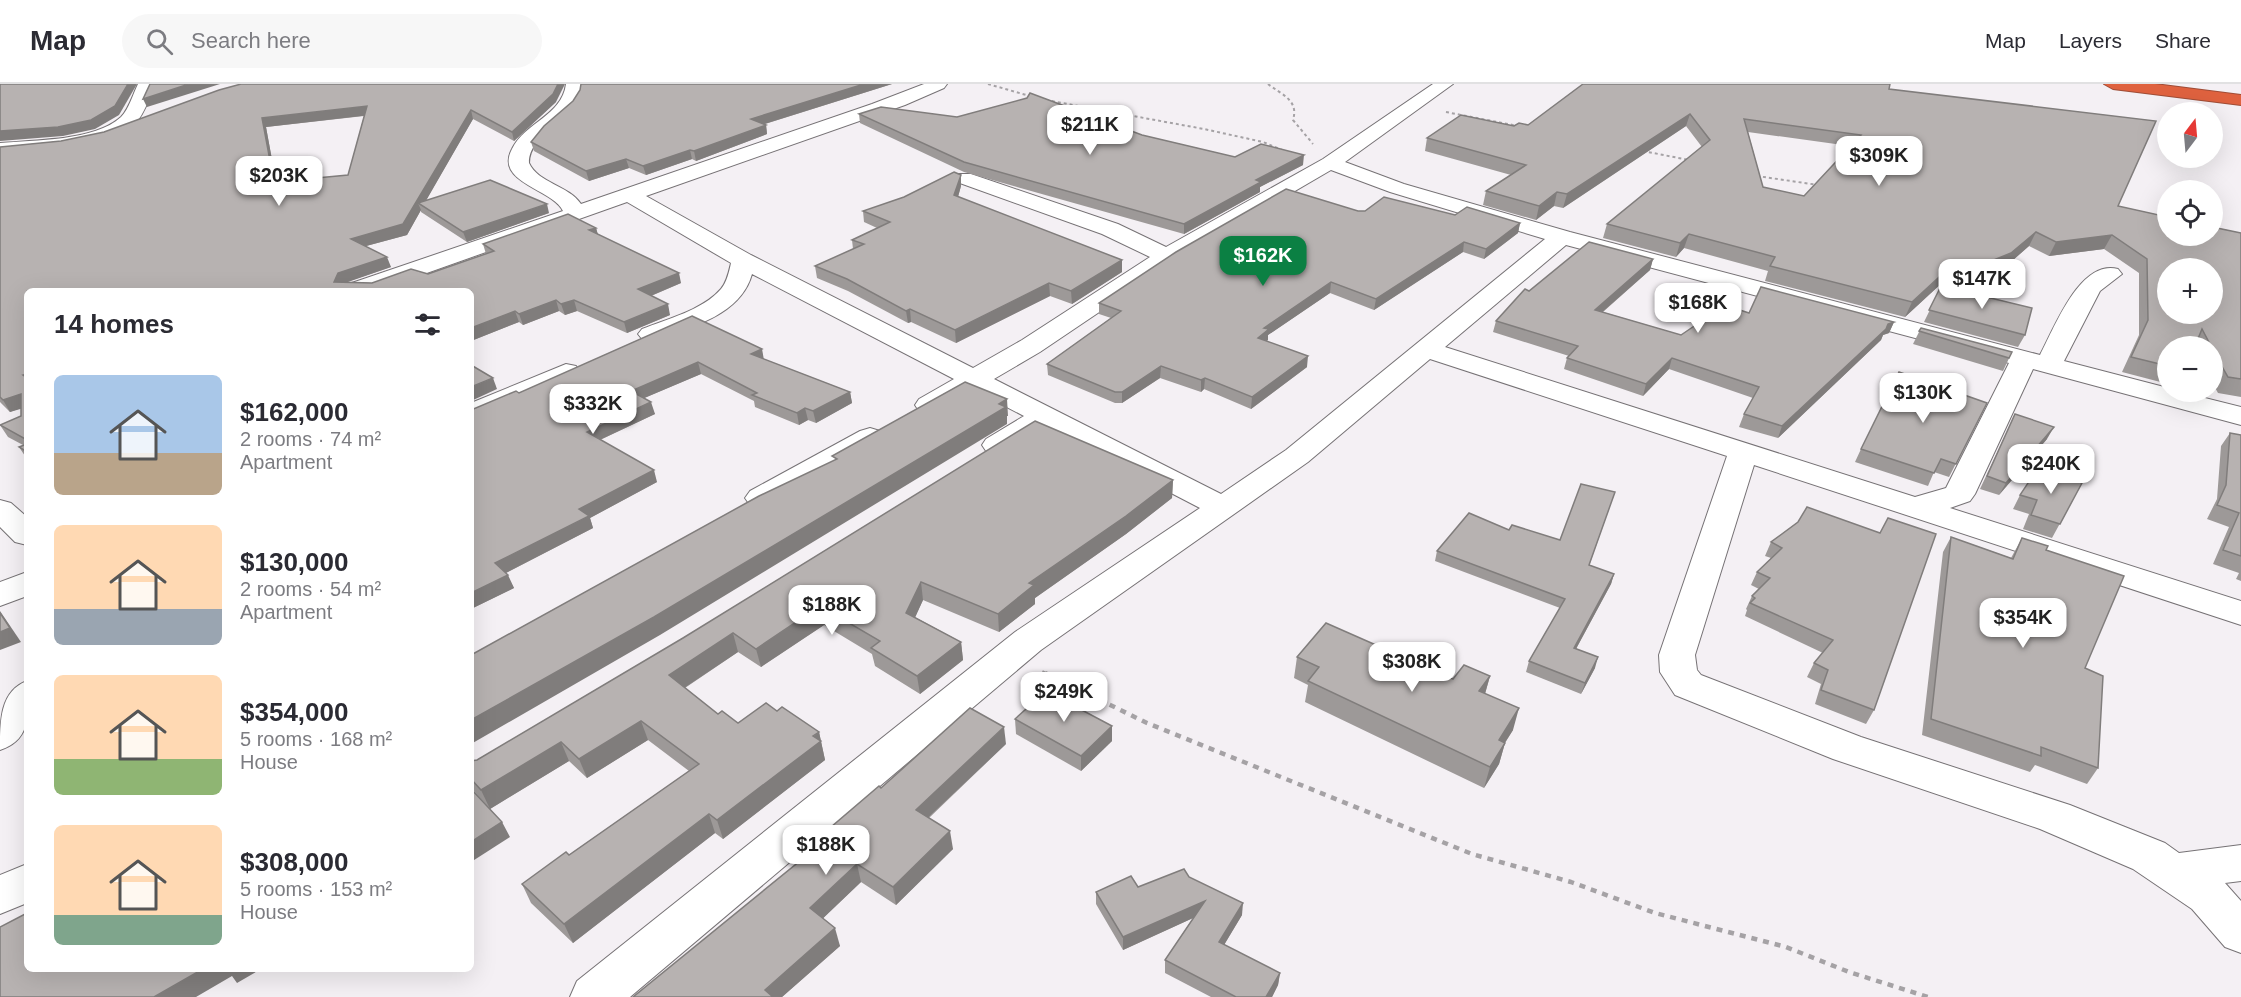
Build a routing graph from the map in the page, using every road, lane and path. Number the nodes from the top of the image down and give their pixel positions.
1 (147, 84) edge
2 (575, 84) edge
3 (938, 84) edge
4 (988, 84) edge
5 (1268, 84) edge
6 (1444, 84) edge
7 (2113, 84) edge
8 (2241, 100) edge
9 (1413, 107) junction
10 (156, 115) edge
11 (119, 126) junction
12 (1529, 128) edge
13 (0, 149) edge
14 (1641, 150) edge
15 (1693, 161) edge
16 (1323, 164) junction
17 (1751, 175) edge
18 (964, 178) edge
19 (1822, 186) edge
20 (631, 196) junction
21 (575, 215) junction
22 (1562, 237) junction
23 (1167, 256) junction
24 (743, 260) junction
25 (2110, 274) dead end
26 (361, 288) edge
27 (634, 342) edge
28 (1426, 349) junction
29 (2037, 360) junction
30 (591, 361) edge
31 (976, 379) junction
32 (474, 412) edge
33 (2241, 416) edge
34 (1044, 417) junction
35 (1743, 452) junction
36 (972, 461) edge
37 (1224, 507) junction
38 (1911, 507) junction
39 (0, 510) edge
40 (738, 511) edge
41 (24, 532) edge
42 (24, 584) edge
43 (0, 595) edge
44 (2241, 613) edge
45 (1009, 656) junction
46 (24, 699) edge
47 (0, 735) edge
48 (2241, 863) edge
49 (2172, 872) junction
50 (24, 884) edge
51 (0, 895) edge
52 (2241, 933) edge
53 (594, 997) edge
54 (1928, 997) edge

1 - 11 street
2 - 21 street
3 - 20 street
4 - 16 path
5 - 16 path
6 - 9 street
7 - 8 highway
9 - 12 path
9 - 16 street
10 - 11 street
11 - 13 street
14 - 15 path
16 - 22 street
16 - 23 street
17 - 19 path
18 - 23 street
20 - 21 street
20 - 24 street
21 - 26 street
22 - 28 street
22 - 29 street
23 - 31 street
24 - 27 street
24 - 31 street
25 - 29 street
28 - 35 street
28 - 37 street
29 - 33 street
29 - 38 street
30 - 32 street
31 - 34 street
31 - 40 street
34 - 36 street
34 - 37 street
35 - 38 street
35 - 49 street
37 - 45 street
38 - 44 street
39 - 41 street
42 - 43 street
45 - 53 street
45 - 54 path
46 - 47 street
48 - 49 street
49 - 52 street
50 - 51 street

